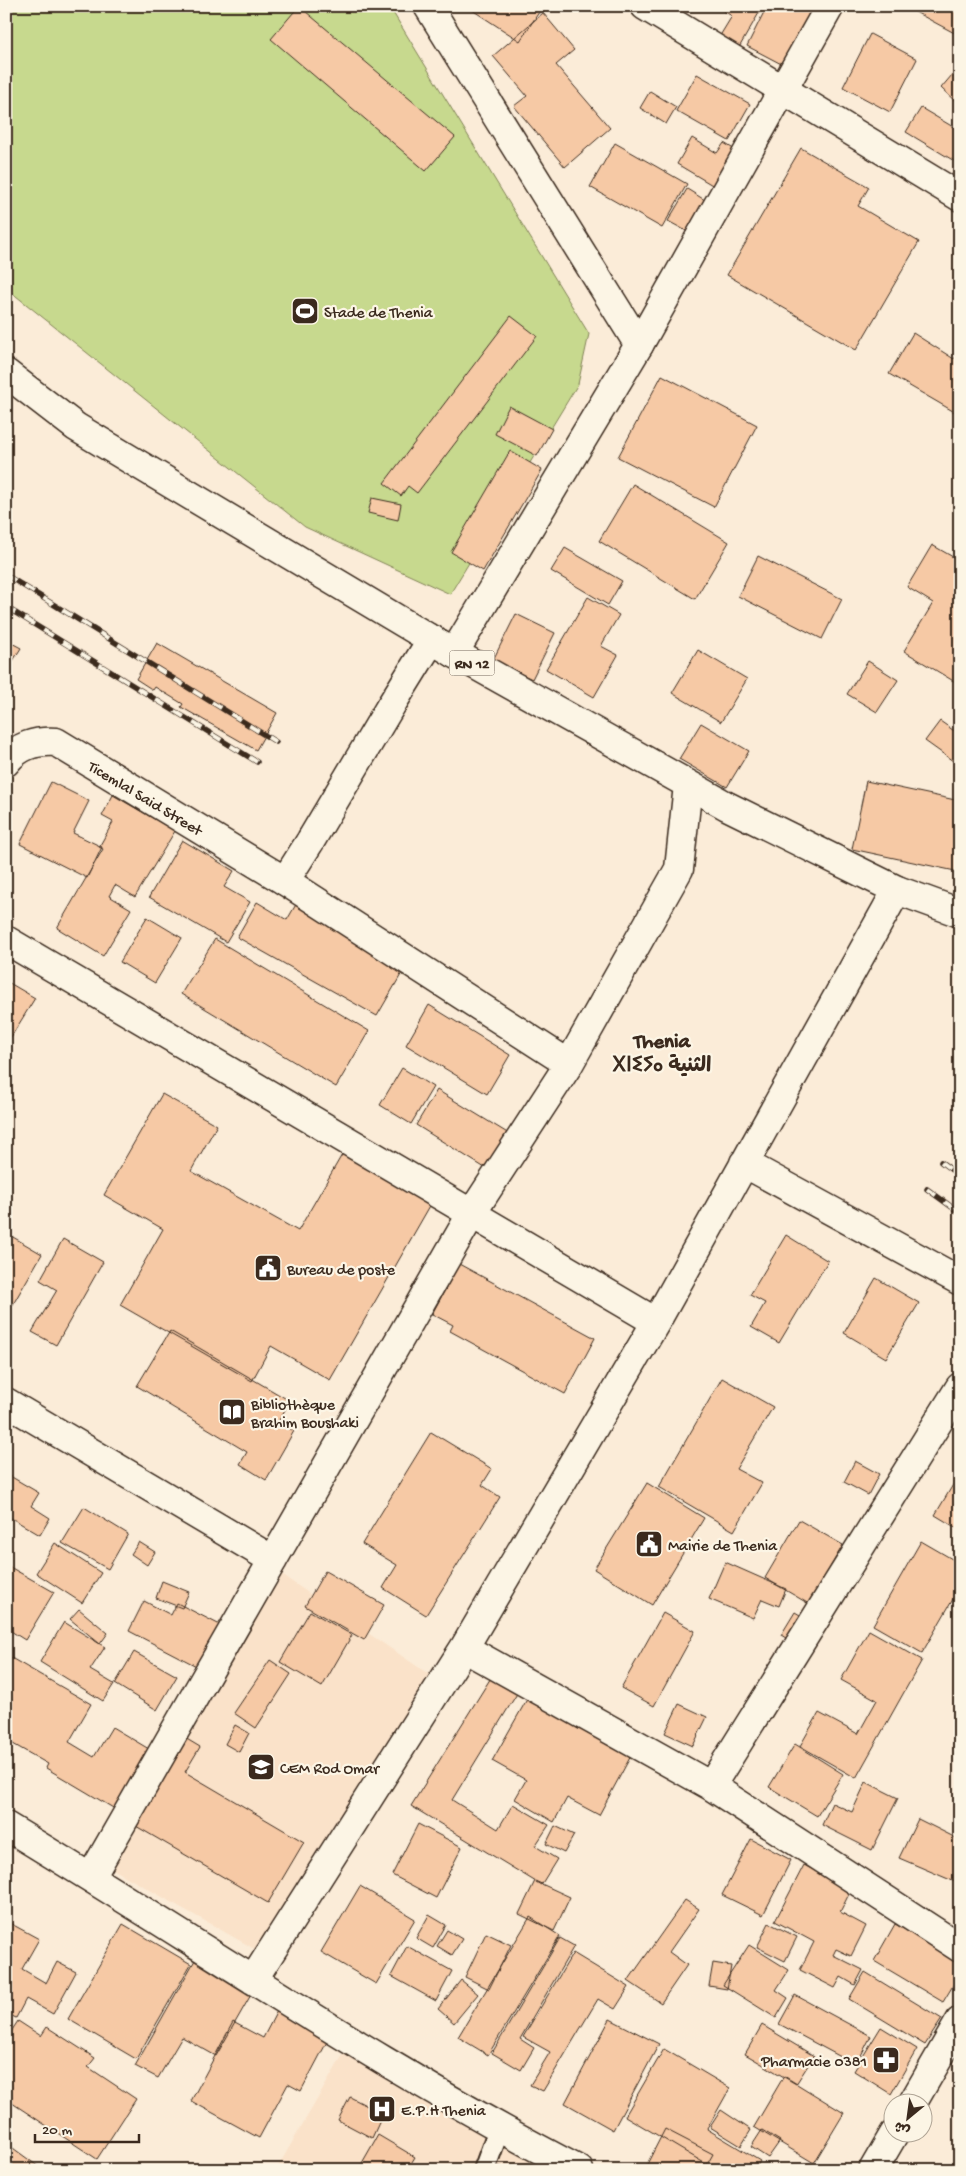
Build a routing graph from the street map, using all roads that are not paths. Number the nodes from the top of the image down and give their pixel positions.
1 (428, 6) edge
2 (645, 6) edge
3 (830, 6) edge
4 (782, 89) junction
5 (960, 197) edge
6 (639, 345) junction
7 (6, 373) edge
8 (443, 646) junction
9 (6, 762) edge
10 (688, 784) junction
11 (285, 881) junction
12 (897, 890) junction
13 (960, 913) edge
14 (6, 940) edge
15 (569, 1064) junction
16 (744, 1163) junction
17 (472, 1213) junction
18 (960, 1281) edge
19 (656, 1322) junction
20 (960, 1387) edge
21 (6, 1402) edge
22 (273, 1560) junction
23 (464, 1648) junction
24 (711, 1786) junction
25 (6, 1826) edge
26 (91, 1877) junction
27 (960, 1948) edge
28 (253, 1980) junction
29 (960, 2021) edge
30 (918, 2094) edge
31 (499, 2129) junction
32 (888, 2144) edge
33 (484, 2170) edge
34 (578, 2170) edge
35 (873, 2170) edge

1 - 6 street
2 - 4 street
3 - 4 street
4 - 5 street
4 - 6 street
6 - 8 street
7 - 8 street, RN 12
8 - 10 street, RN 12
8 - 11 street, bridge
9 - 11 street, Ticemlal Said Street
10 - 12 street, RN 12
10 - 15 street
11 - 15 street, Ticemlal Said Street
12 - 13 street, RN 12
12 - 16 street
14 - 17 street
15 - 17 street
16 - 18 street
16 - 19 street
17 - 19 street
17 - 22 street
19 - 23 street
20 - 24 street
21 - 22 street
22 - 26 street
23 - 24 street
23 - 28 street
24 - 27 street
25 - 26 street
26 - 28 street
28 - 31 street
29 - 30 street
31 - 33 lane
31 - 34 street
32 - 35 street

